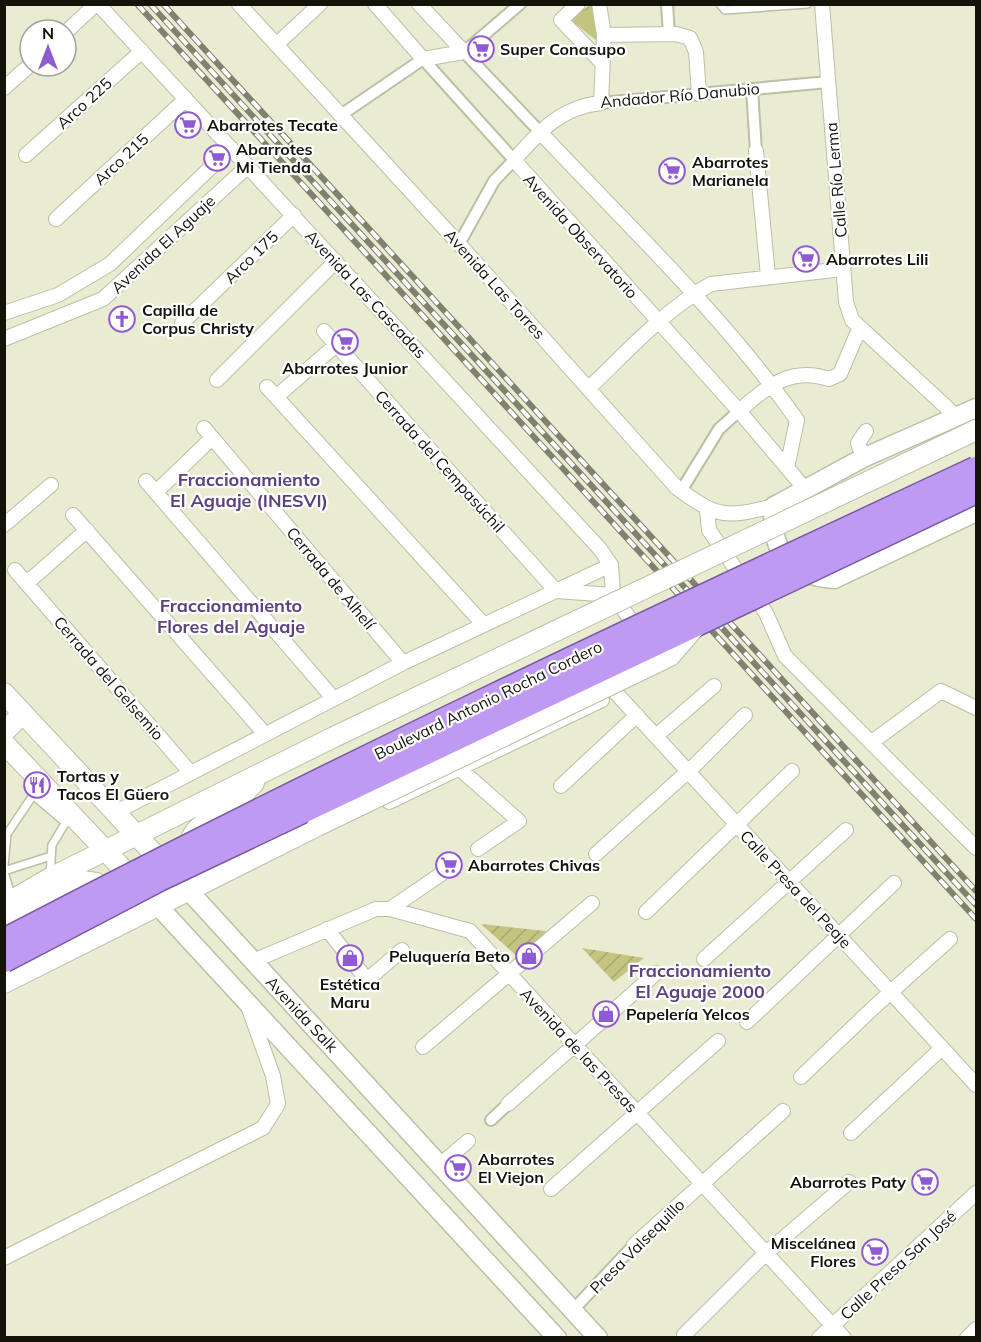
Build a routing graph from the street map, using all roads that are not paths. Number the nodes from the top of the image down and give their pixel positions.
1 (97, 4) edge
2 (239, 4) edge
3 (320, 4) edge
4 (375, 4) edge
5 (419, 4) edge
6 (520, 4) edge
7 (578, 4) edge
8 (600, 4) edge
9 (667, 4) edge
10 (720, 4) edge
11 (807, 4) edge
12 (822, 4) edge
13 (78, 21) edge
14 (669, 34) junction
15 (604, 35) junction
16 (276, 45) junction
17 (142, 51) junction
18 (464, 52) junction
19 (423, 59) junction
20 (601, 62) junction
21 (18, 76) edge
22 (828, 81) junction
23 (4, 88) edge
24 (752, 89) junction
25 (699, 94) junction
26 (186, 99) junction
27 (602, 103) junction
28 (340, 115) junction
29 (540, 132) junction
30 (231, 148) junction
31 (756, 151) joint
32 (26, 155) dead end
33 (514, 160) junction
34 (248, 166) junction
35 (294, 215) junction
36 (56, 219) dead end
37 (459, 244) junction
38 (336, 261) junction
39 (843, 269) junction
40 (768, 276) junction
41 (693, 294) junction
42 (4, 313) edge
43 (658, 322) junction
44 (182, 323) dead end
45 (860, 327) junction
46 (324, 331) dead end
47 (4, 339) edge
48 (336, 345) junction
49 (216, 380) dead end
50 (771, 383) junction
51 (589, 388) junction
52 (976, 408) edge
53 (739, 411) junction
54 (957, 417) junction
55 (976, 430) edge
56 (866, 431) dead end
57 (863, 458) junction
58 (787, 468) junction
59 (976, 469) edge
60 (146, 481) dead end
61 (51, 485) dead end
62 (805, 489) junction
63 (681, 491) junction
64 (976, 491) edge
65 (156, 492) junction
66 (774, 506) junction
67 (707, 510) junction
68 (976, 512) edge
69 (73, 515) dead end
70 (4, 525) edge
71 (87, 530) junction
72 (611, 565) junction
73 (15, 570) dead end
74 (27, 583) junction
75 (556, 591) junction
76 (613, 595) junction
77 (484, 625) junction
78 (697, 625) junction
79 (403, 663) junction
80 (714, 686) dead end
81 (4, 693) edge
82 (616, 693) junction
83 (333, 698) junction
84 (976, 708) edge
85 (23, 713) junction
86 (637, 715) junction
87 (745, 715) dead end
88 (4, 732) edge
89 (265, 734) junction
90 (656, 736) junction
91 (872, 742) junction
92 (4, 743) edge
93 (269, 769) junction
94 (460, 769) junction
95 (792, 771) dead end
96 (190, 772) junction
97 (688, 772) junction
98 (561, 786) dead end
99 (37, 789) junction
100 (114, 813) junction
101 (68, 819) junction
102 (738, 825) junction
103 (846, 830) dead end
104 (136, 836) junction
105 (976, 848) edge
106 (478, 849) dead end
107 (104, 851) junction
108 (596, 854) dead end
109 (260, 855) junction
110 (51, 856) junction
111 (4, 866) edge
112 (235, 867) junction
113 (450, 868) dead end
114 (4, 872) edge
115 (50, 878) junction
116 (789, 881) junction
117 (894, 883) dead end
118 (189, 891) junction
119 (9, 902) edge
120 (592, 903) dead end
121 (159, 906) junction
122 (390, 909) junction
123 (646, 912) dead end
124 (4, 922) edge
125 (327, 928) junction
126 (839, 936) junction
127 (950, 939) dead end
128 (4, 941) edge
129 (402, 950) dead end
130 (60, 955) junction
131 (704, 959) dead end
132 (4, 960) edge
133 (253, 961) junction
134 (508, 972) junction
135 (656, 973) dead end
136 (4, 983) edge
137 (890, 992) junction
138 (247, 1004) junction
139 (747, 1022) dead end
140 (718, 1041) dead end
141 (573, 1044) junction
142 (423, 1047) dead end
143 (942, 1048) junction
144 (801, 1077) dead end
145 (976, 1085) edge
146 (508, 1104) joint
147 (783, 1111) dead end
148 (637, 1113) junction
149 (491, 1120) dead end
150 (851, 1133) dead end
151 (468, 1141) dead end
152 (440, 1165) junction
153 (849, 1182) dead end
154 (702, 1183) junction
155 (551, 1189) dead end
156 (976, 1193) edge
157 (634, 1245) joint
158 (766, 1253) junction
159 (4, 1258) edge
160 (573, 1310) junction
161 (832, 1325) junction
162 (976, 1329) edge
163 (684, 1335) dead end
164 (557, 1338) edge
165 (598, 1338) edge
166 (819, 1338) edge
167 (844, 1338) edge
168 (967, 1338) edge

1 - 13 street
1 - 17 street, Avenida Las Cascadas
2 - 16 street, Avenida Las Torres
3 - 16 street
4 - 19 street, Avenida Observatorio
5 - 18 street
6 - 18 street
7 - 20 street
8 - 15 street
9 - 14 street
10 - 11 lane
12 - 22 street, Calle Río Lerma
14 - 15 street
14 - 25 street
15 - 20 street
16 - 28 street, Avenida Las Torres
17 - 26 street, Avenida Las Cascadas
17 - 32 street, Arco 225
18 - 19 street
18 - 29 street
19 - 28 street
19 - 33 street, Avenida Observatorio
20 - 27 street
21 - 23 street
22 - 24 street, Andador Río Danubio
22 - 39 street, Calle Río Lerma
24 - 25 street, Andador Río Danubio
24 - 31 street
25 - 27 street, Andador Río Danubio
26 - 30 street, Avenida Las Cascadas
26 - 36 street, Arco 215
27 - 29 street, Andador Río Danubio
28 - 37 street, Avenida Las Torres
29 - 33 street, Andador Río Danubio
29 - 41 street
30 - 34 street, Avenida Las Cascadas
30 - 42 street, Avenida El Aguaje
31 - 40 street
33 - 37 street
33 - 43 street, Avenida Observatorio
34 - 35 street, Avenida Las Cascadas
34 - 47 street, Avenida El Aguaje
35 - 38 street, Avenida Las Cascadas
35 - 44 street, Arco 175
37 - 51 street, Avenida Las Torres
38 - 49 street
38 - 72 street, Avenida Las Cascadas
39 - 40 street
39 - 45 street, Calle Río Lerma
40 - 41 street
41 - 43 street
41 - 50 street
43 - 51 street
43 - 53 street, Avenida Observatorio
45 - 50 street
45 - 54 street, Calle Río Lerma
46 - 48 street, Cerrada del Cempasúchil
48 - 75 street, Cerrada del Cempasúchil
48 - 77 street
50 - 53 street
50 - 58 street
51 - 63 street, Avenida Las Torres
52 - 54 street
53 - 58 street, Avenida Observatorio
53 - 63 street
54 - 57 street
55 - 93 main road, bridge
56 - 57 street
57 - 62 street
58 - 62 street, Avenida Observatorio
59 - 128 highway, Boulevard Antonio Rocha Cordero, bridge
60 - 65 street
61 - 70 street
62 - 66 street
63 - 67 street, Avenida Las Torres
64 - 78 highway, Boulevard Antonio Rocha Cordero, bridge
65 - 79 street, Cerrada de Alhelí
65 - 83 street
66 - 67 street, Avenida Las Torres
66 - 68 street
67 - 91 street
69 - 71 street
71 - 74 street
71 - 89 street
72 - 75 street
72 - 76 street
73 - 74 street, Cerrada del Gelsemio
74 - 96 street, Cerrada del Gelsemio
75 - 76 street
75 - 77 street
76 - 82 street
77 - 79 street
78 - 109 main road, bridge
78 - 132 highway, Boulevard Antonio Rocha Cordero, bridge
79 - 83 street
80 - 90 street
81 - 85 main road, Avenida Salk
82 - 86 street, Calle Presa del Peaje
82 - 94 street
83 - 89 street
84 - 91 street
85 - 88 main road
85 - 100 main road, Avenida Salk
86 - 90 street, Calle Presa del Peaje
86 - 98 street
87 - 97 street
89 - 96 street
90 - 97 street, Calle Presa del Peaje
91 - 105 street
92 - 99 main road, Avenida Salk
93 - 104 main road
93 - 112 main road
94 - 106 street
94 - 109 street
95 - 102 street
96 - 100 street
97 - 102 street, Calle Presa del Peaje
97 - 108 street
99 - 101 main road, Avenida Salk
99 - 111 lane
100 - 104 main road, Avenida Salk
101 - 107 main road, Avenida Salk
101 - 110 lane
102 - 116 street, Calle Presa del Peaje
102 - 123 street
103 - 116 street
104 - 107 main road
104 - 118 main road, Avenida Salk
107 - 115 main road
107 - 121 main road, Avenida Salk
109 - 112 main road
110 - 114 lane
110 - 115 lane
112 - 118 main road
113 - 122 street
114 - 119 lane
115 - 119 main road
116 - 126 street, Calle Presa del Peaje
116 - 131 street
117 - 126 street
118 - 121 main road
118 - 133 street, Avenida Salk
120 - 134 street
121 - 130 main road
121 - 138 street, Avenida Salk
122 - 125 street, Avenida de las Presas
122 - 134 street, Avenida de las Presas
124 - 130 main road
125 - 129 street
125 - 133 street, Avenida de las Presas
126 - 137 street, Calle Presa del Peaje
126 - 139 street
127 - 137 street
130 - 136 main road
133 - 152 street, Avenida Salk
134 - 141 street, Avenida de las Presas
134 - 142 street
135 - 141 street
137 - 143 street, Calle Presa del Peaje
137 - 144 street
138 - 159 street
138 - 164 street, Avenida Salk
140 - 148 street
141 - 146 street
141 - 148 street, Avenida de las Presas
143 - 145 street, Calle Presa del Peaje
143 - 150 street
146 - 149 street
147 - 154 street, Presa Valsequillo
148 - 154 street, Avenida de las Presas
148 - 155 street
151 - 152 street
152 - 160 street, Avenida Salk
153 - 158 street
154 - 157 street, Presa Valsequillo
154 - 158 street, Avenida de las Presas
156 - 161 street, Calle Presa San José
157 - 160 street, Presa Valsequillo
158 - 161 street, Avenida de las Presas
158 - 163 street
160 - 165 street, Avenida Salk
161 - 166 street, Calle Presa San José
161 - 167 street, Avenida de las Presas
162 - 168 street

